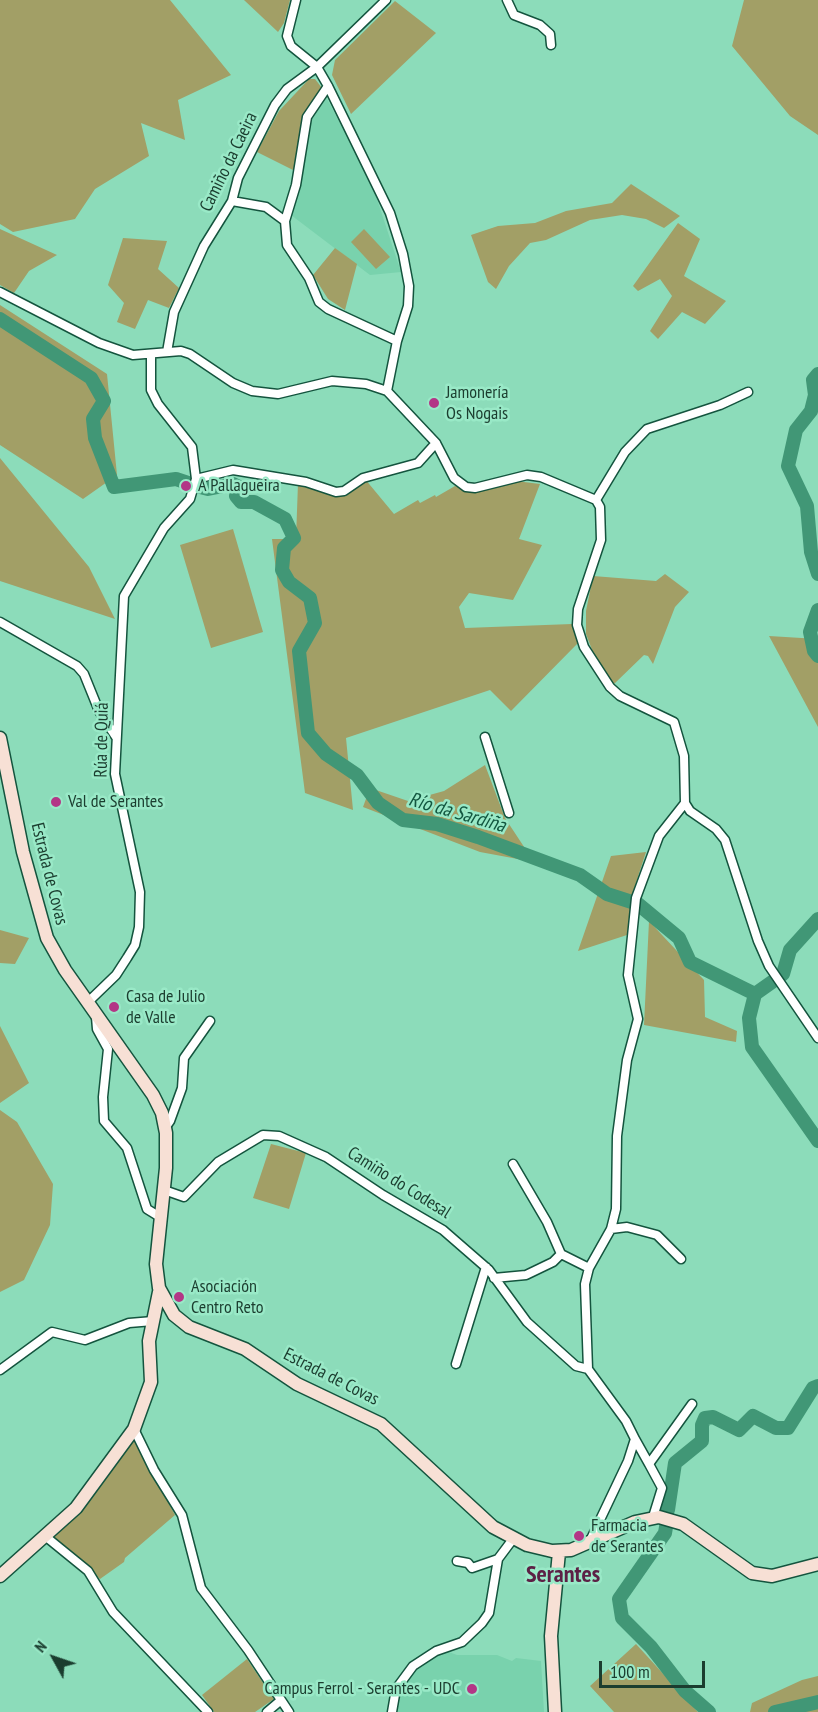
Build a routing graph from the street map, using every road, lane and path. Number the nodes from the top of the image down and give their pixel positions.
1 (296, 0) edge
2 (386, 0) edge
3 (507, 0) edge
4 (551, 45) dead end
5 (317, 67) junction
6 (328, 86) junction
7 (232, 201) junction
8 (285, 221) junction
9 (0, 292) edge
10 (397, 341) junction
11 (167, 352) junction
12 (151, 355) junction
13 (387, 391) junction
14 (748, 392) dead end
15 (436, 443) junction
16 (196, 479) junction
17 (597, 500) junction
18 (0, 622) edge
19 (485, 737) dead end
20 (0, 738) edge
21 (116, 738) junction
22 (4, 778) edge
23 (684, 803) junction
24 (509, 813) dead end
25 (88, 1002) junction
26 (96, 1013) junction
27 (210, 1021) dead end
28 (818, 1038) edge
29 (165, 1128) junction
30 (513, 1164) dead end
31 (164, 1190) junction
32 (160, 1217) junction
33 (611, 1229) junction
34 (561, 1254) junction
35 (681, 1259) dead end
36 (486, 1267) junction
37 (589, 1268) junction
38 (494, 1278) junction
39 (159, 1288) junction
40 (171, 1312) junction
41 (153, 1321) junction
42 (456, 1364) dead end
43 (588, 1369) junction
44 (0, 1370) edge
45 (692, 1404) dead end
46 (134, 1429) junction
47 (635, 1439) junction
48 (649, 1464) junction
49 (652, 1517) junction
50 (45, 1536) junction
51 (513, 1539) junction
52 (589, 1543) junction
53 (559, 1552) junction
54 (498, 1559) junction
55 (457, 1561) dead end
56 (818, 1564) edge
57 (0, 1576) edge
58 (280, 1701) junction
59 (207, 1712) edge
60 (267, 1712) edge
61 (277, 1712) edge
62 (289, 1712) edge
63 (392, 1712) edge
64 (555, 1712) edge

1 - 5 street
2 - 5 street, Camiño da Caeira
3 - 4 street
5 - 6 street
5 - 7 street, Camiño da Caeira
6 - 8 street
6 - 10 street
7 - 8 street
7 - 11 street, Camiño da Caeira
8 - 10 street
9 - 12 street
10 - 13 street
11 - 12 street
11 - 13 street
12 - 16 street
13 - 15 street
14 - 17 street
15 - 16 street
15 - 17 street
16 - 21 street, Rúa de Quiá
17 - 23 street
18 - 21 street
19 - 24 street
20 - 22 main road, Estrada de Covas
21 - 25 street, Rúa de Quiá
22 - 25 main road, Estrada de Covas
23 - 28 street
23 - 33 street
25 - 26 main road, Estrada de Covas
26 - 29 main road, Estrada de Covas
26 - 32 street
27 - 29 street
29 - 31 main road, Estrada de Covas
30 - 34 street
31 - 32 main road, Estrada de Covas
31 - 36 street, Camiño do Codesal
32 - 39 main road, Estrada de Covas
33 - 35 street
33 - 37 street
34 - 37 street
34 - 38 street
36 - 38 street, Camiño do Codesal
36 - 42 street
37 - 43 street
38 - 43 street, Camiño do Codesal
39 - 40 main road, Estrada de Covas
39 - 41 main road
40 - 41 main road
40 - 51 main road, Estrada de Covas
41 - 44 street
41 - 46 main road
43 - 47 street
45 - 48 street
46 - 50 main road
46 - 58 street
47 - 48 street
47 - 52 street
48 - 49 street
49 - 52 main road
49 - 56 main road
50 - 57 main road
50 - 59 street
51 - 53 main road, Estrada de Covas
51 - 54 street
52 - 53 main road
53 - 64 main road
54 - 55 street
54 - 63 street
58 - 60 street
58 - 61 street
58 - 62 street

